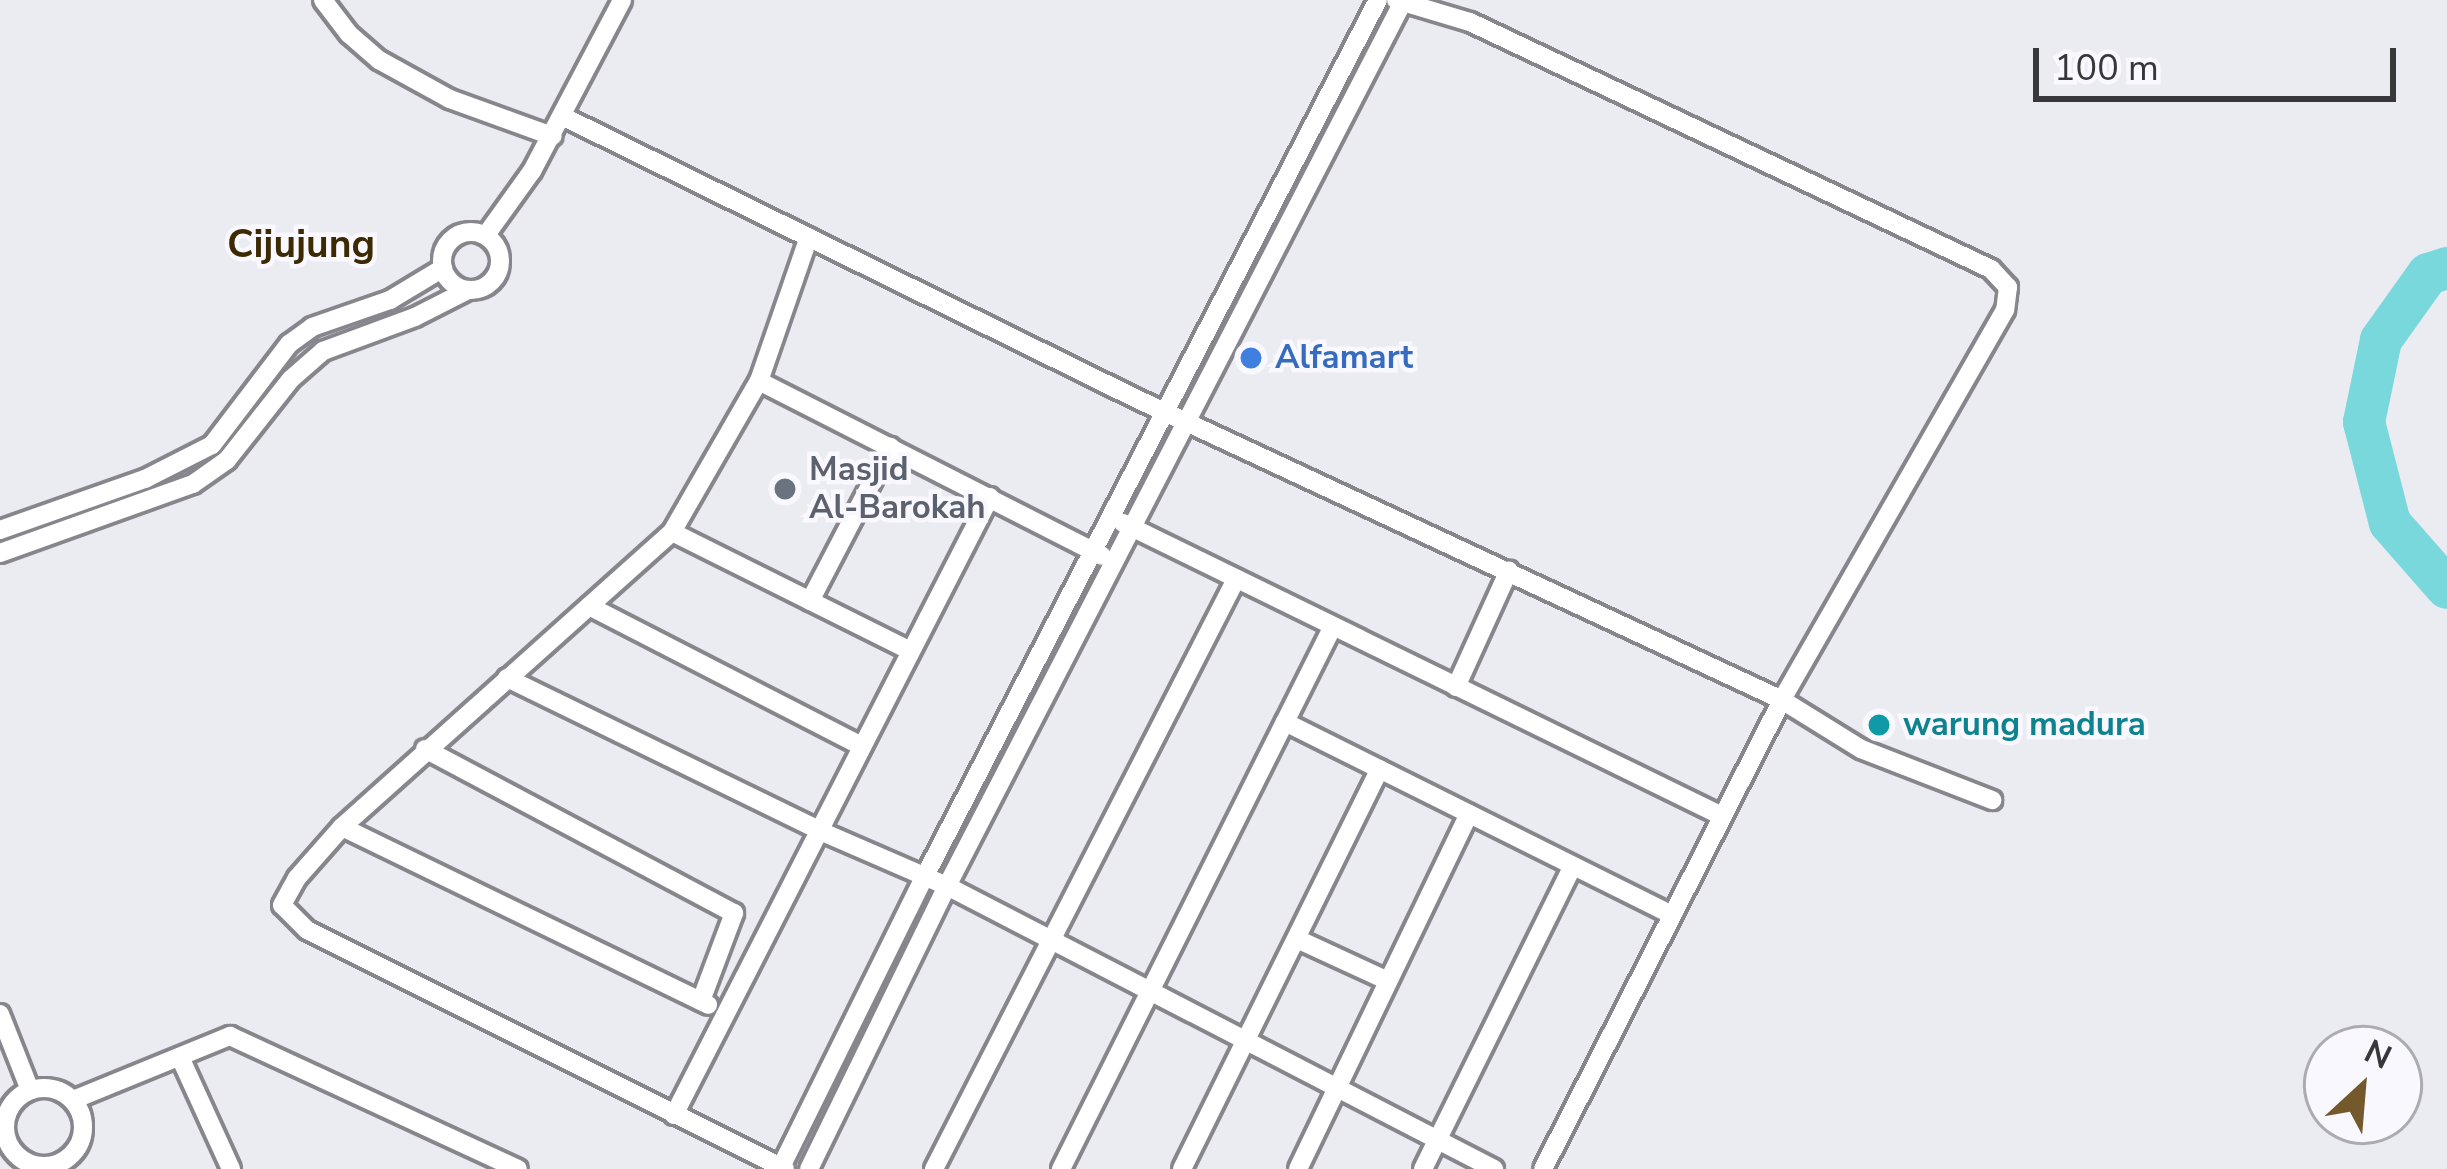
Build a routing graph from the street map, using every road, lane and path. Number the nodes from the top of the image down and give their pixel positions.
1 (322, 0) edge
2 (622, 0) edge
3 (1378, 0) edge
4 (1439, 0) edge
5 (1401, 1) edge
6 (1470, 22) junction
7 (562, 116) junction
8 (552, 136) junction
9 (486, 236) junction
10 (809, 237) junction
11 (443, 268) junction
12 (468, 290) junction
13 (759, 381) junction
14 (1162, 411) junction
15 (1184, 420) junction
16 (890, 447) junction
17 (990, 497) junction
18 (1109, 516) junction
19 (1132, 527) junction
20 (0, 530) edge
21 (672, 532) junction
22 (1092, 550) junction
23 (0, 553) edge
24 (1114, 562) junction
25 (1509, 570) junction
26 (1236, 580) junction
27 (810, 601) junction
28 (589, 606) junction
29 (1333, 626) junction
30 (909, 650) junction
31 (507, 678) junction
32 (1456, 687) junction
33 (1782, 700) junction
34 (1285, 722) junction
35 (861, 746) junction
36 (425, 749) junction
37 (1380, 769) junction
38 (1992, 800) dead end
39 (1469, 814) junction
40 (1722, 817) junction
41 (342, 827) junction
42 (818, 830) junction
43 (1574, 866) junction
44 (925, 876) junction
45 (947, 886) junction
46 (1672, 915) junction
47 (1297, 939) junction
48 (1054, 942) junction
49 (1388, 981) junction
50 (1150, 992) junction
51 (701, 1001) junction
52 (0, 1013) edge
53 (723, 1013) junction
54 (1247, 1040) junction
55 (180, 1057) junction
56 (1337, 1087) junction
57 (30, 1090) junction
58 (73, 1100) junction
59 (674, 1115) junction
60 (1438, 1140) junction
61 (11, 1149) junction
62 (60, 1167) edge
63 (1068, 1167) edge
64 (0, 1168) edge
65 (232, 1168) edge
66 (782, 1168) edge
67 (518, 1169) edge
68 (809, 1169) edge
69 (934, 1169) edge
70 (1182, 1169) edge
71 (1298, 1169) edge
72 (1423, 1169) edge
73 (1494, 1169) edge
74 (1544, 1169) edge

1 - 8 street
2 - 7 street
3 - 14 street
4 - 6 street
5 - 6 street
5 - 15 street
6 - 33 street
7 - 8 street
7 - 10 street
8 - 9 street
9 - 11 street
9 - 12 street
10 - 13 street
10 - 14 street
11 - 12 street
11 - 20 street
12 - 23 street
13 - 16 street
13 - 21 street
14 - 15 street
14 - 18 street
15 - 19 street
15 - 25 street
16 - 17 street
16 - 27 street
17 - 22 street
17 - 30 street
18 - 19 street
18 - 22 street
19 - 24 street
19 - 26 street
21 - 27 street
21 - 28 street
22 - 24 street
22 - 44 street
24 - 45 street
25 - 32 street
25 - 33 street
26 - 29 street
26 - 48 street
27 - 30 street
28 - 31 street
28 - 35 street
29 - 32 street
29 - 34 street
30 - 35 street
31 - 36 street
31 - 42 street
32 - 40 street
33 - 38 street
33 - 40 street
34 - 37 street
34 - 50 street
35 - 42 street
36 - 41 street
36 - 51 street
37 - 39 street
37 - 47 street
39 - 43 street
39 - 49 street
40 - 46 street
41 - 51 street
41 - 59 street
42 - 44 street
42 - 53 street
43 - 46 street
43 - 60 street
44 - 45 street
44 - 66 street
45 - 48 street
45 - 68 street
46 - 74 street
47 - 49 street
47 - 54 street
48 - 50 street
48 - 69 street
49 - 56 street
50 - 54 street
50 - 63 street
51 - 53 street
52 - 57 street
53 - 59 street
54 - 56 street
54 - 70 street
55 - 58 street
55 - 65 street
55 - 67 street
56 - 60 street
56 - 71 street
57 - 58 street
57 - 61 street
58 - 62 street
59 - 66 street
60 - 72 street
60 - 73 street
61 - 62 street
61 - 64 street

